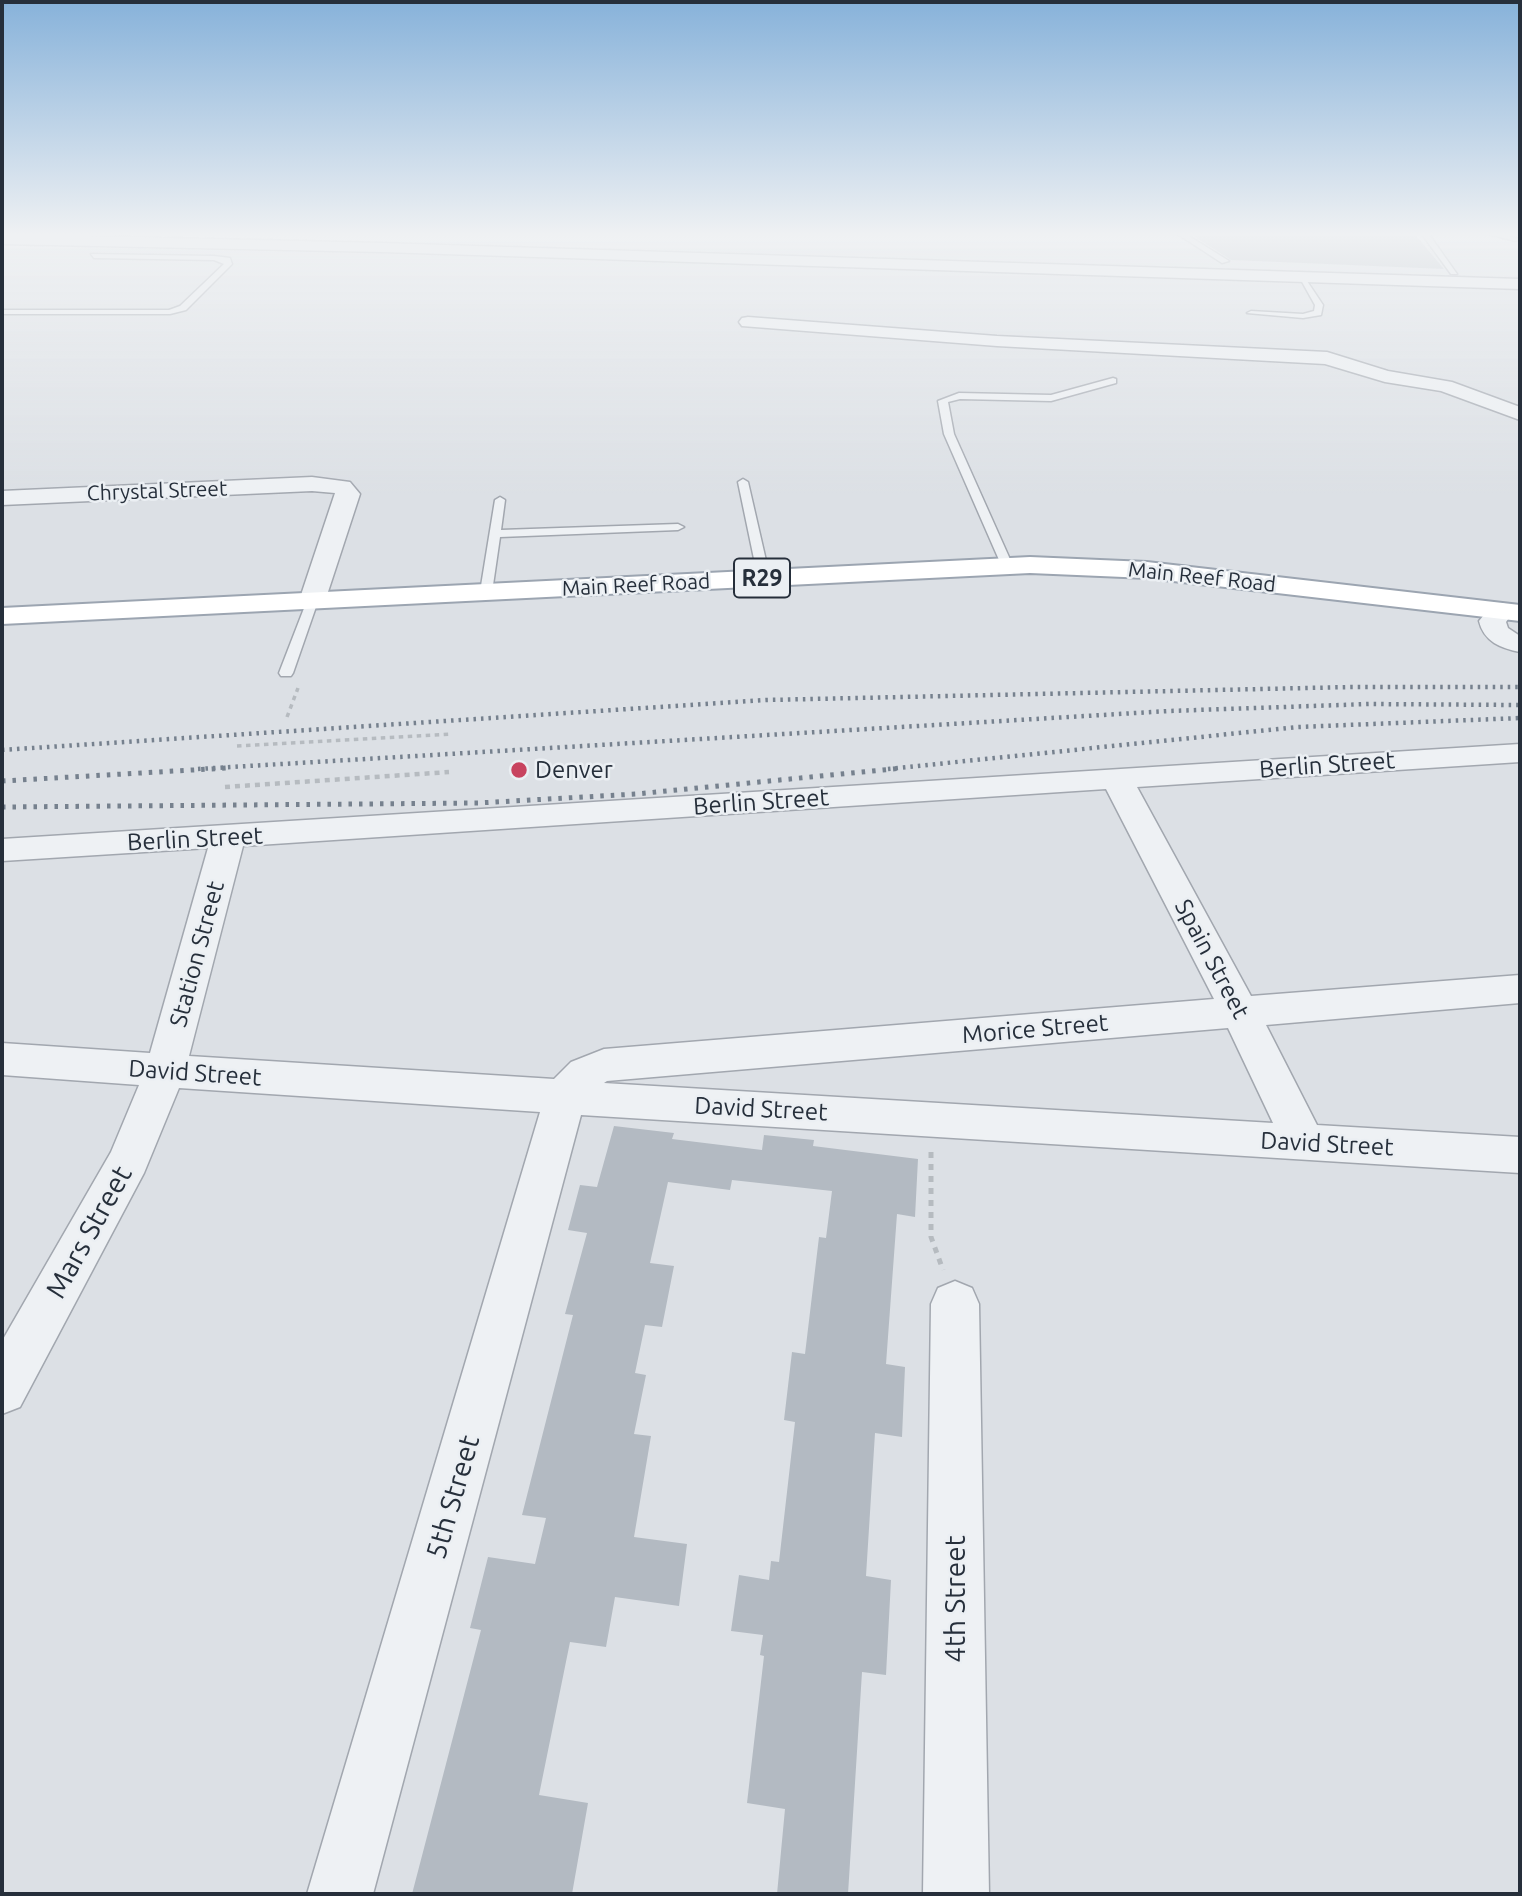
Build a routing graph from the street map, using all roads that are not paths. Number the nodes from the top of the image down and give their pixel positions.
1 (748, 323) dead end
2 (1114, 382) dead end
3 (1494, 382) dead end
4 (1445, 386) junction
5 (1520, 414) edge
6 (743, 482) dead end
7 (2, 498) edge
8 (500, 500) dead end
9 (678, 527) dead end
10 (495, 534) junction
11 (1007, 566) junction
12 (764, 578) junction
13 (486, 592) junction
14 (313, 601) junction
15 (1510, 612) edge
16 (2, 616) edge
17 (1520, 643) edge
18 (286, 673) dead end
19 (1520, 753) edge
20 (1116, 778) junction
21 (228, 838) junction
22 (2, 850) edge
23 (1520, 989) edge
24 (1240, 1012) junction
25 (734, 1054) junction
26 (2, 1059) edge
27 (165, 1071) junction
28 (565, 1099) junction
29 (742, 1107) junction
30 (1304, 1143) junction
31 (1520, 1155) edge
32 (956, 1304) road end
33 (2, 1389) edge
34 (340, 1894) edge
35 (956, 1894) edge

1 - 4 street
2 - 11 lane
3 - 4 street
4 - 5 street
6 - 12 lane
7 - 14 street, Chrystal Street
8 - 10 lane
9 - 10 lane
10 - 13 lane
11 - 12 main road, Main Reef Road / R29
11 - 15 main road, Main Reef Road / R29
12 - 13 main road, Main Reef Road / R29
13 - 14 main road, Main Reef Road / R29
14 - 16 main road, Main Reef Road / R29
14 - 18 lane
15 - 17 street
19 - 20 street, Berlin Street
20 - 21 street, Berlin Street
20 - 24 street, Spain Street
21 - 22 street, Berlin Street
21 - 27 street, Station Street
23 - 24 street, Morice Street
24 - 25 street, Morice Street
24 - 30 street, Spain Street
25 - 28 street, Morice Street
25 - 29 street
26 - 27 street, David Street
27 - 28 street, David Street
27 - 33 street, Mars Street
28 - 29 street, David Street
28 - 34 street, 5th Street
29 - 30 street, David Street
30 - 31 street, David Street
32 - 35 street, 4th Street

